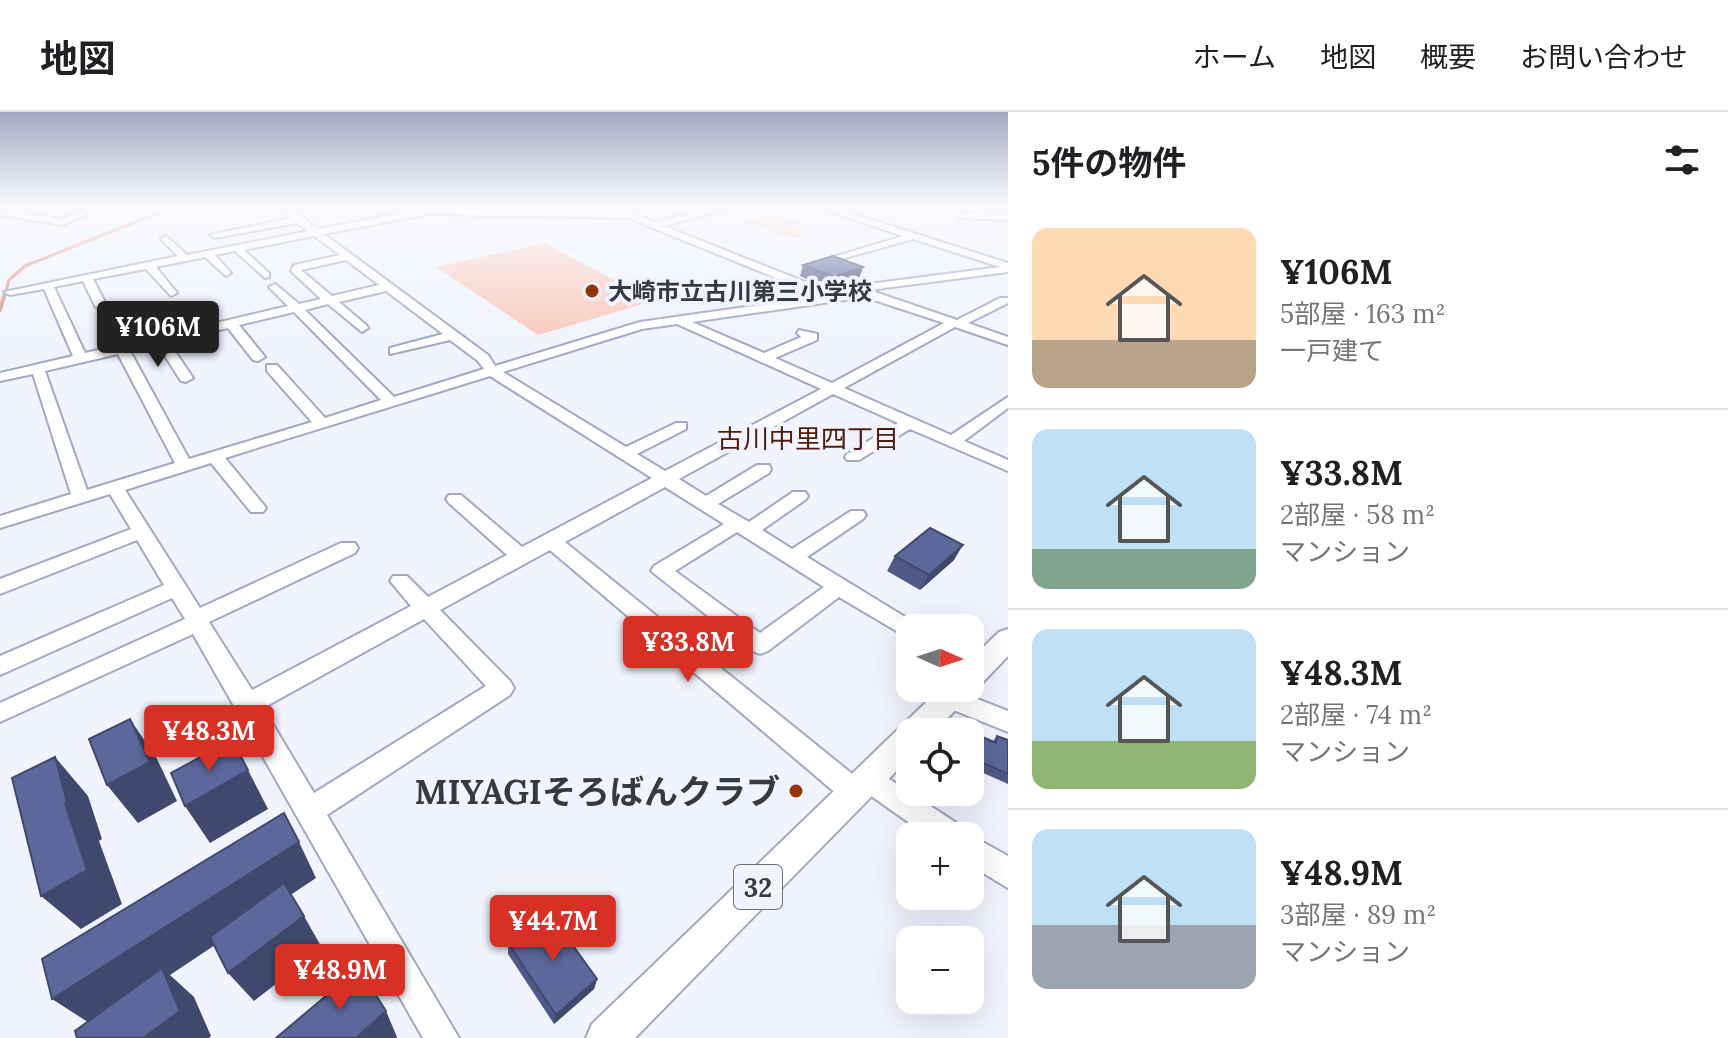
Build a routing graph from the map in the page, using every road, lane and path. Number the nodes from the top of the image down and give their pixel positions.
1 (177, 250) edge
2 (226, 250) edge
3 (239, 250) edge
4 (339, 250) edge
5 (717, 250) edge
6 (860, 250) edge
7 (959, 250) edge
8 (983, 250) edge
9 (208, 254) junction
10 (348, 257) junction
11 (185, 258) junction
12 (996, 262) junction
13 (149, 265) junction
14 (809, 267) edge
15 (1008, 270) edge
16 (794, 272) dead end
17 (226, 273) dead end
18 (265, 275) dead end
19 (780, 276) junction
20 (86, 277) junction
21 (48, 285) junction
22 (275, 287) dead end
23 (387, 287) junction
24 (10, 292) dead end
25 (171, 293) dead end
26 (866, 293) junction
27 (814, 297) junction
28 (329, 300) junction
29 (1004, 300) dead end
30 (101, 306) dead end
31 (296, 308) junction
32 (143, 316) dead end
33 (674, 319) junction
34 (231, 324) junction
35 (956, 324) junction
36 (362, 328) dead end
37 (803, 333) dead end
38 (453, 335) junction
39 (160, 340) junction
40 (1008, 341) edge
41 (122, 349) junction
42 (395, 351) dead end
43 (258, 357) dead end
44 (764, 358) junction
45 (81, 359) junction
46 (272, 368) dead end
47 (489, 368) junction
48 (38, 369) junction
49 (0, 377) edge
50 (186, 378) dead end
51 (835, 390) junction
52 (388, 397) junction
53 (1008, 401) edge
54 (319, 422) junction
55 (910, 422) junction
56 (681, 426) dead end
57 (953, 441) junction
58 (624, 454) junction
59 (853, 457) dead end
60 (216, 458) junction
61 (183, 464) junction
62 (1007, 464) edge
63 (763, 469) dead end
64 (666, 480) junction
65 (115, 488) junction
66 (80, 495) junction
67 (799, 496) dead end
68 (455, 499) dead end
69 (705, 504) junction
70 (257, 508) dead end
71 (857, 515) dead end
72 (0, 522) edge
73 (743, 528) junction
74 (142, 531) junction
75 (552, 541) junction
76 (348, 548) dead end
77 (522, 557) junction
78 (792, 558) junction
79 (400, 581) dead end
80 (0, 587) edge
81 (838, 587) junction
82 (177, 588) junction
83 (426, 608) junction
84 (197, 620) junction
85 (896, 622) edge
86 (1008, 639) edge
87 (984, 662) edge
88 (0, 666) edge
89 (984, 699) edge
90 (944, 702) edge
91 (248, 704) junction
92 (2, 713) edge
93 (929, 718) edge
94 (1008, 722) edge
95 (896, 751) edge
96 (861, 785) junction
97 (310, 811) junction
98 (926, 822) edge
99 (984, 858) edge
100 (1008, 873) edge
101 (442, 1038) edge
102 (606, 1038) edge

1 - 11 street
2 - 9 street
3 - 18 street
4 - 10 street
5 - 19 street
6 - 14 street
7 - 12 street
8 - 12 street
9 - 11 street
9 - 17 street
10 - 23 street
10 - 28 street
11 - 13 street
12 - 15 street
13 - 20 street
13 - 25 street
15 - 26 street
15 - 27 street
16 - 19 street
19 - 27 street
20 - 21 street
20 - 30 street
21 - 24 street
21 - 45 street
22 - 31 street
23 - 28 street
23 - 38 street
26 - 27 street
26 - 35 street
27 - 33 street
28 - 31 street
28 - 36 street
29 - 35 street
31 - 34 street
31 - 52 street
32 - 39 street
33 - 44 street
33 - 47 street
34 - 39 street
34 - 43 street
35 - 40 street
35 - 51 street
37 - 44 street
38 - 42 street
38 - 47 street
39 - 41 street
39 - 50 street
41 - 45 street
41 - 61 street
44 - 51 street
45 - 48 street
46 - 54 street
47 - 52 street
47 - 58 street
48 - 49 street
48 - 66 street
51 - 55 street
51 - 64 street
52 - 54 street
53 - 57 street
54 - 60 street
55 - 57 street
55 - 59 street
56 - 58 street
57 - 62 street
58 - 64 street
60 - 61 street
60 - 70 street
61 - 65 street
63 - 69 street
64 - 69 street
64 - 75 street
65 - 66 street
65 - 74 street
66 - 72 street
67 - 73 street
68 - 77 street
69 - 73 street
71 - 78 street
73 - 78 street
73 - 81 street
74 - 80 street
74 - 82 street
75 - 77 street
75 - 96 street
76 - 84 street
77 - 83 street
78 - 81 street
79 - 83 street
81 - 85 street
82 - 84 street
82 - 88 street
83 - 91 street
83 - 97 street
84 - 91 street
84 - 92 street
86 - 87 main road
89 - 94 street
90 - 93 main road
91 - 97 street
95 - 96 main road, 32
96 - 98 street
96 - 102 main road, 32
97 - 101 street
99 - 100 street

